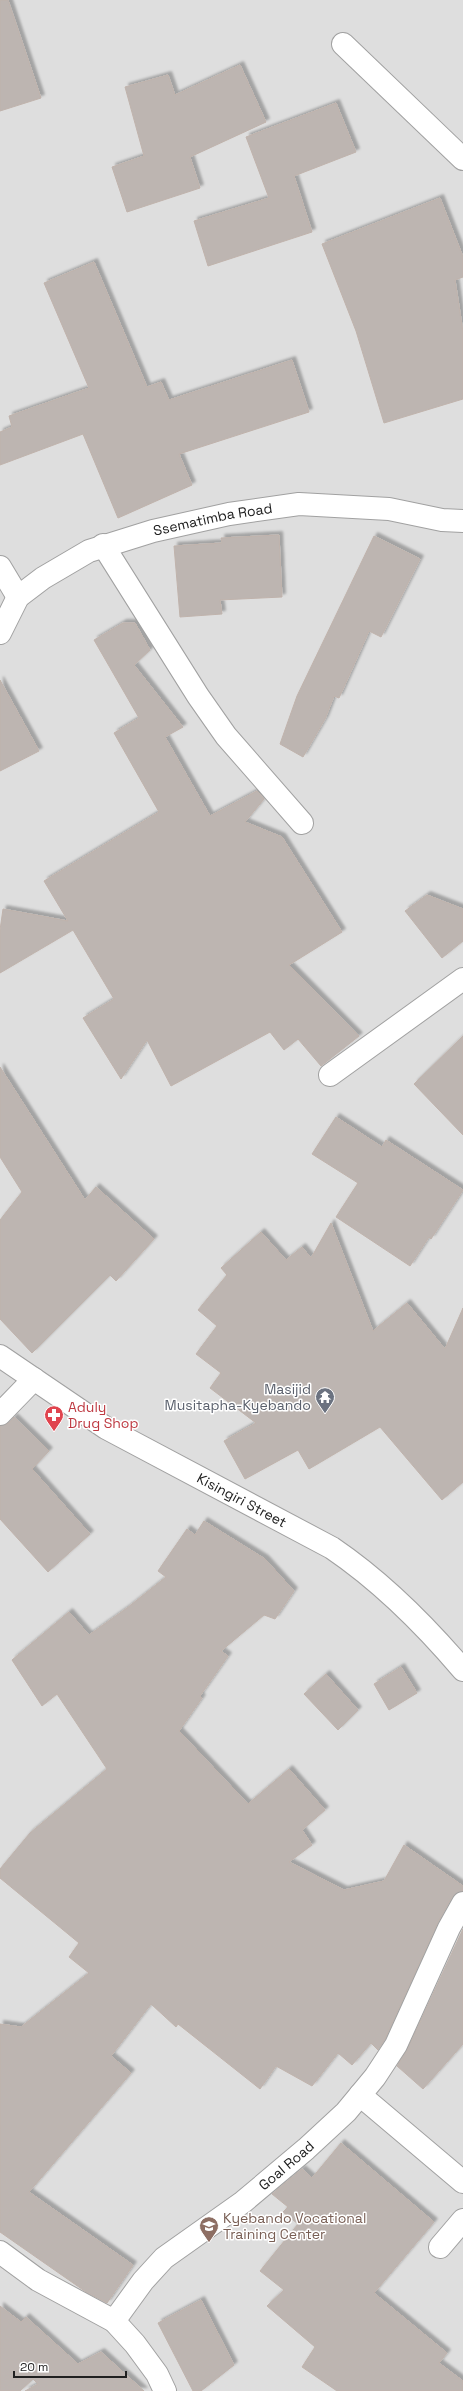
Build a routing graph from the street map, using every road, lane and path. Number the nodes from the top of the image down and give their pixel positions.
1 (343, 44) dead end
2 (463, 159) edge
3 (463, 522) edge
4 (103, 545) junction
5 (0, 567) edge
6 (18, 597) junction
7 (0, 633) edge
8 (302, 823) dead end
9 (463, 979) edge
10 (330, 1075) dead end
11 (0, 1356) edge
12 (34, 1380) junction
13 (0, 1414) edge
14 (463, 1670) edge
15 (463, 1903) edge
16 (360, 2095) junction
17 (463, 2182) edge
18 (463, 2220) edge
19 (440, 2247) dead end
20 (0, 2252) edge
21 (114, 2321) junction
22 (165, 2391) edge

1 - 2 street
3 - 4 street, Ssematimba Road
4 - 6 street, Ssematimba Road
4 - 8 street
5 - 6 street
6 - 7 street, Ssematimba Road
9 - 10 street
11 - 12 street, Kisingiri Street
12 - 13 street
12 - 14 street, Kisingiri Street
15 - 16 street, Goal Road
16 - 17 street
16 - 21 street, Goal Road
18 - 19 street
20 - 21 street
21 - 22 street

